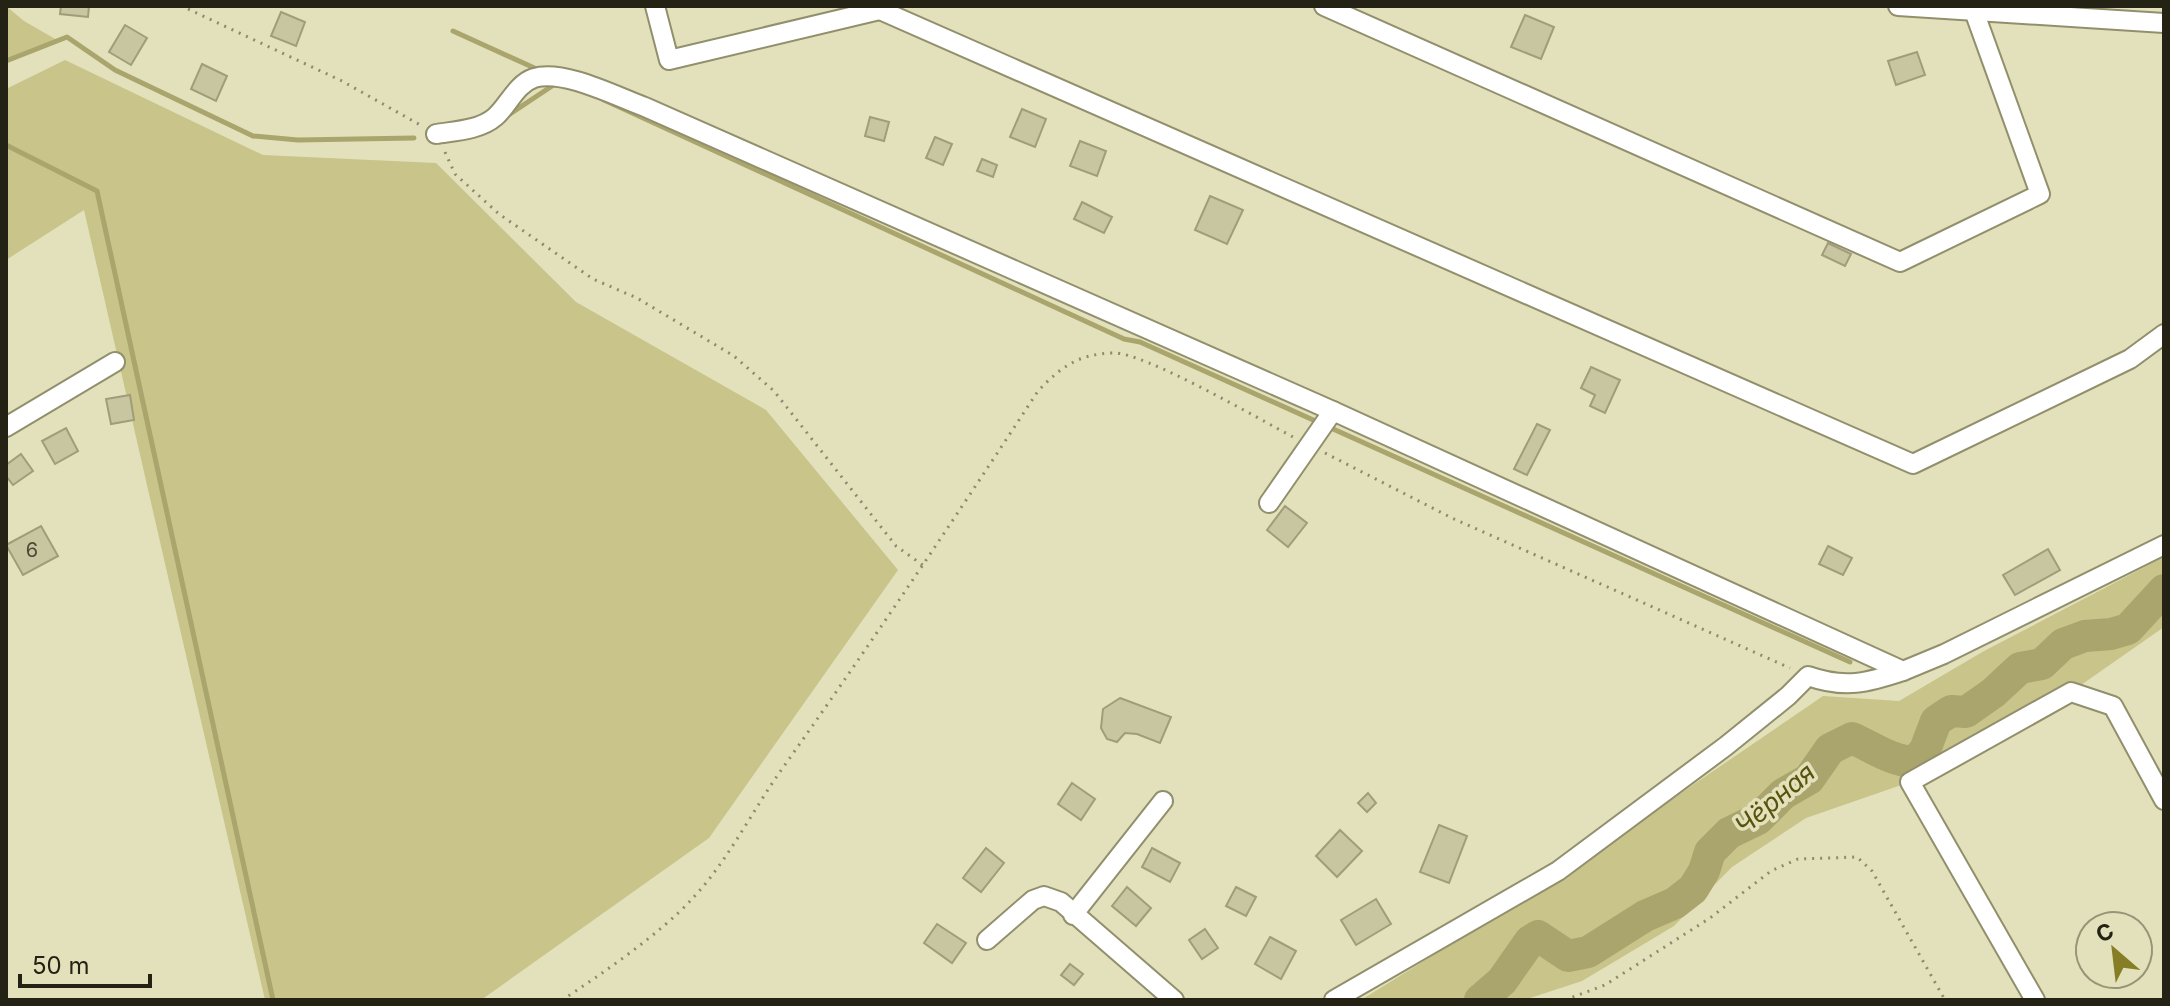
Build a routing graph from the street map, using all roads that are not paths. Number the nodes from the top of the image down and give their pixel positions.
1 (655, 6) edge
2 (1324, 6) edge
3 (1898, 6) edge
4 (888, 8) edge
5 (1974, 11) junction
6 (2164, 23) edge
7 (436, 134) road end
8 (2164, 334) edge
9 (115, 362) dead end
10 (1333, 411) junction
11 (6, 427) edge
12 (1269, 503) dead end
13 (2164, 545) edge
14 (1903, 671) junction
15 (2164, 800) edge
16 (1163, 801) dead end
17 (1073, 915) junction
18 (987, 940) dead end
19 (1174, 1000) edge
20 (1334, 1000) edge
21 (2035, 1000) edge

1 - 4 street
2 - 5 street
3 - 5 street
4 - 8 street
5 - 6 street
7 - 10 street
9 - 11 street
10 - 12 street
10 - 14 street
13 - 14 street
14 - 20 street
15 - 21 street
16 - 17 street
17 - 18 street
17 - 19 street

